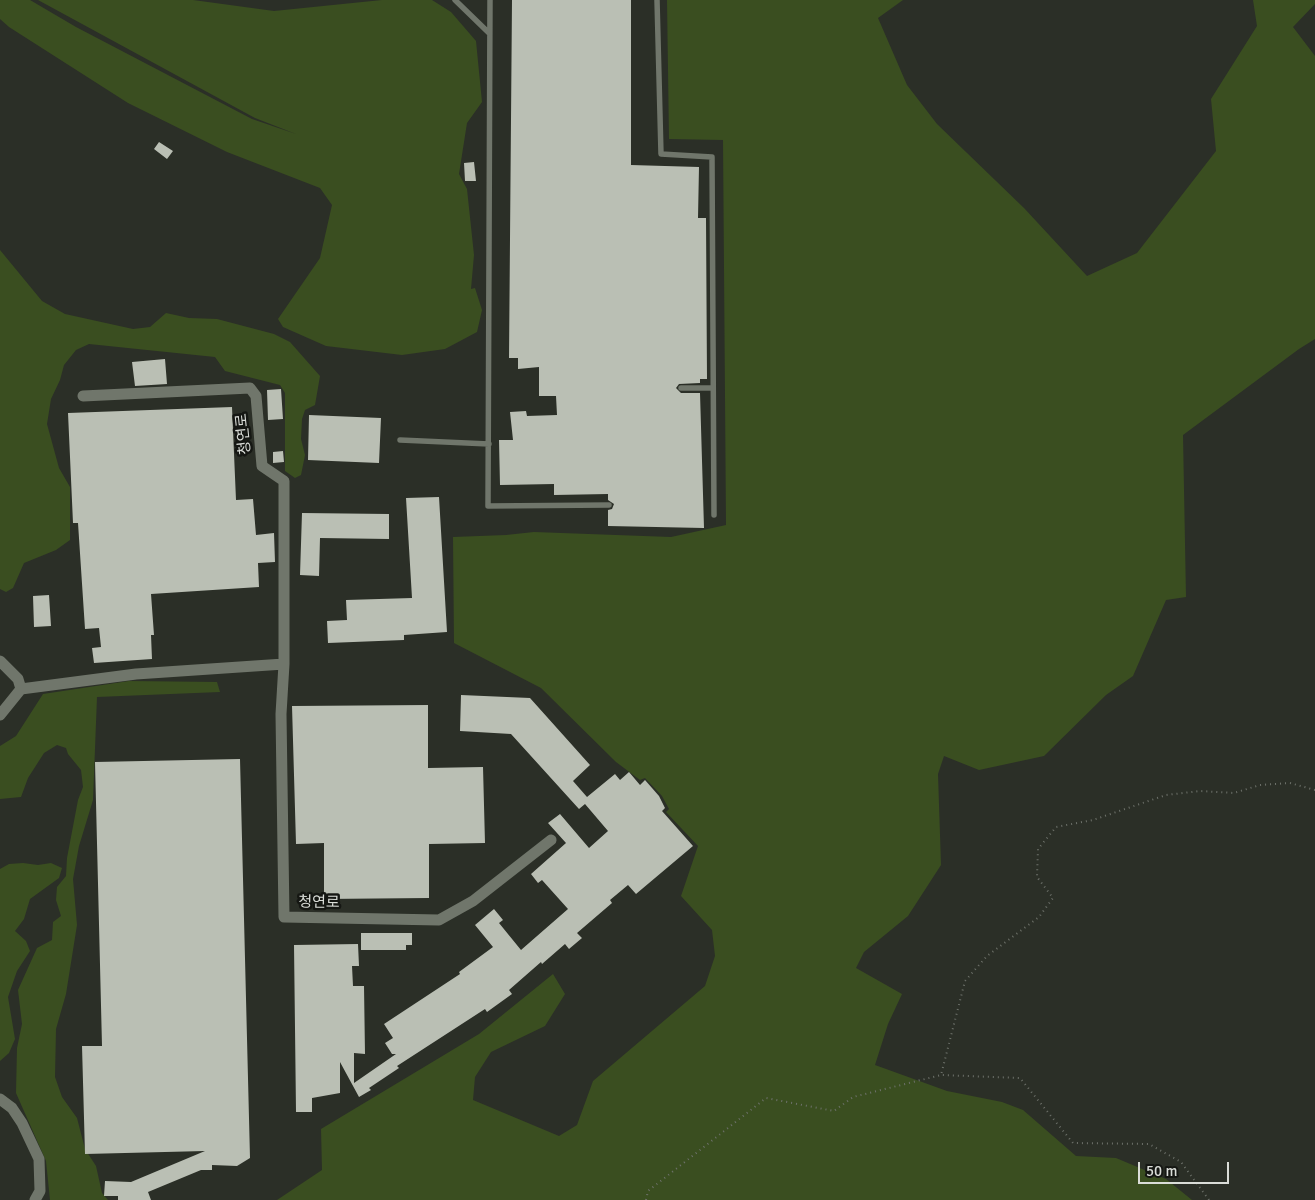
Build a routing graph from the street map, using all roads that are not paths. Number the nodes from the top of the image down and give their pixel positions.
1 (454, 0) edge
2 (490, 0) edge
3 (658, 0) edge
4 (489, 33) junction
5 (681, 388) dead end
6 (712, 388) junction
7 (83, 396) dead end
8 (400, 440) dead end
9 (489, 444) junction
10 (609, 504) dead end
11 (714, 515) dead end
12 (0, 661) edge
13 (284, 664) junction
14 (21, 689) junction
15 (0, 715) edge
16 (551, 840) dead end
17 (0, 1099) edge
18 (35, 1200) edge

1 - 4 lane
2 - 4 lane
3 - 6 lane
4 - 9 lane
5 - 6 lane
6 - 11 lane
7 - 13 street, 청연로
8 - 9 lane
9 - 10 lane
12 - 14 street
13 - 14 street
13 - 16 street, 청연로
14 - 15 street
17 - 18 street

